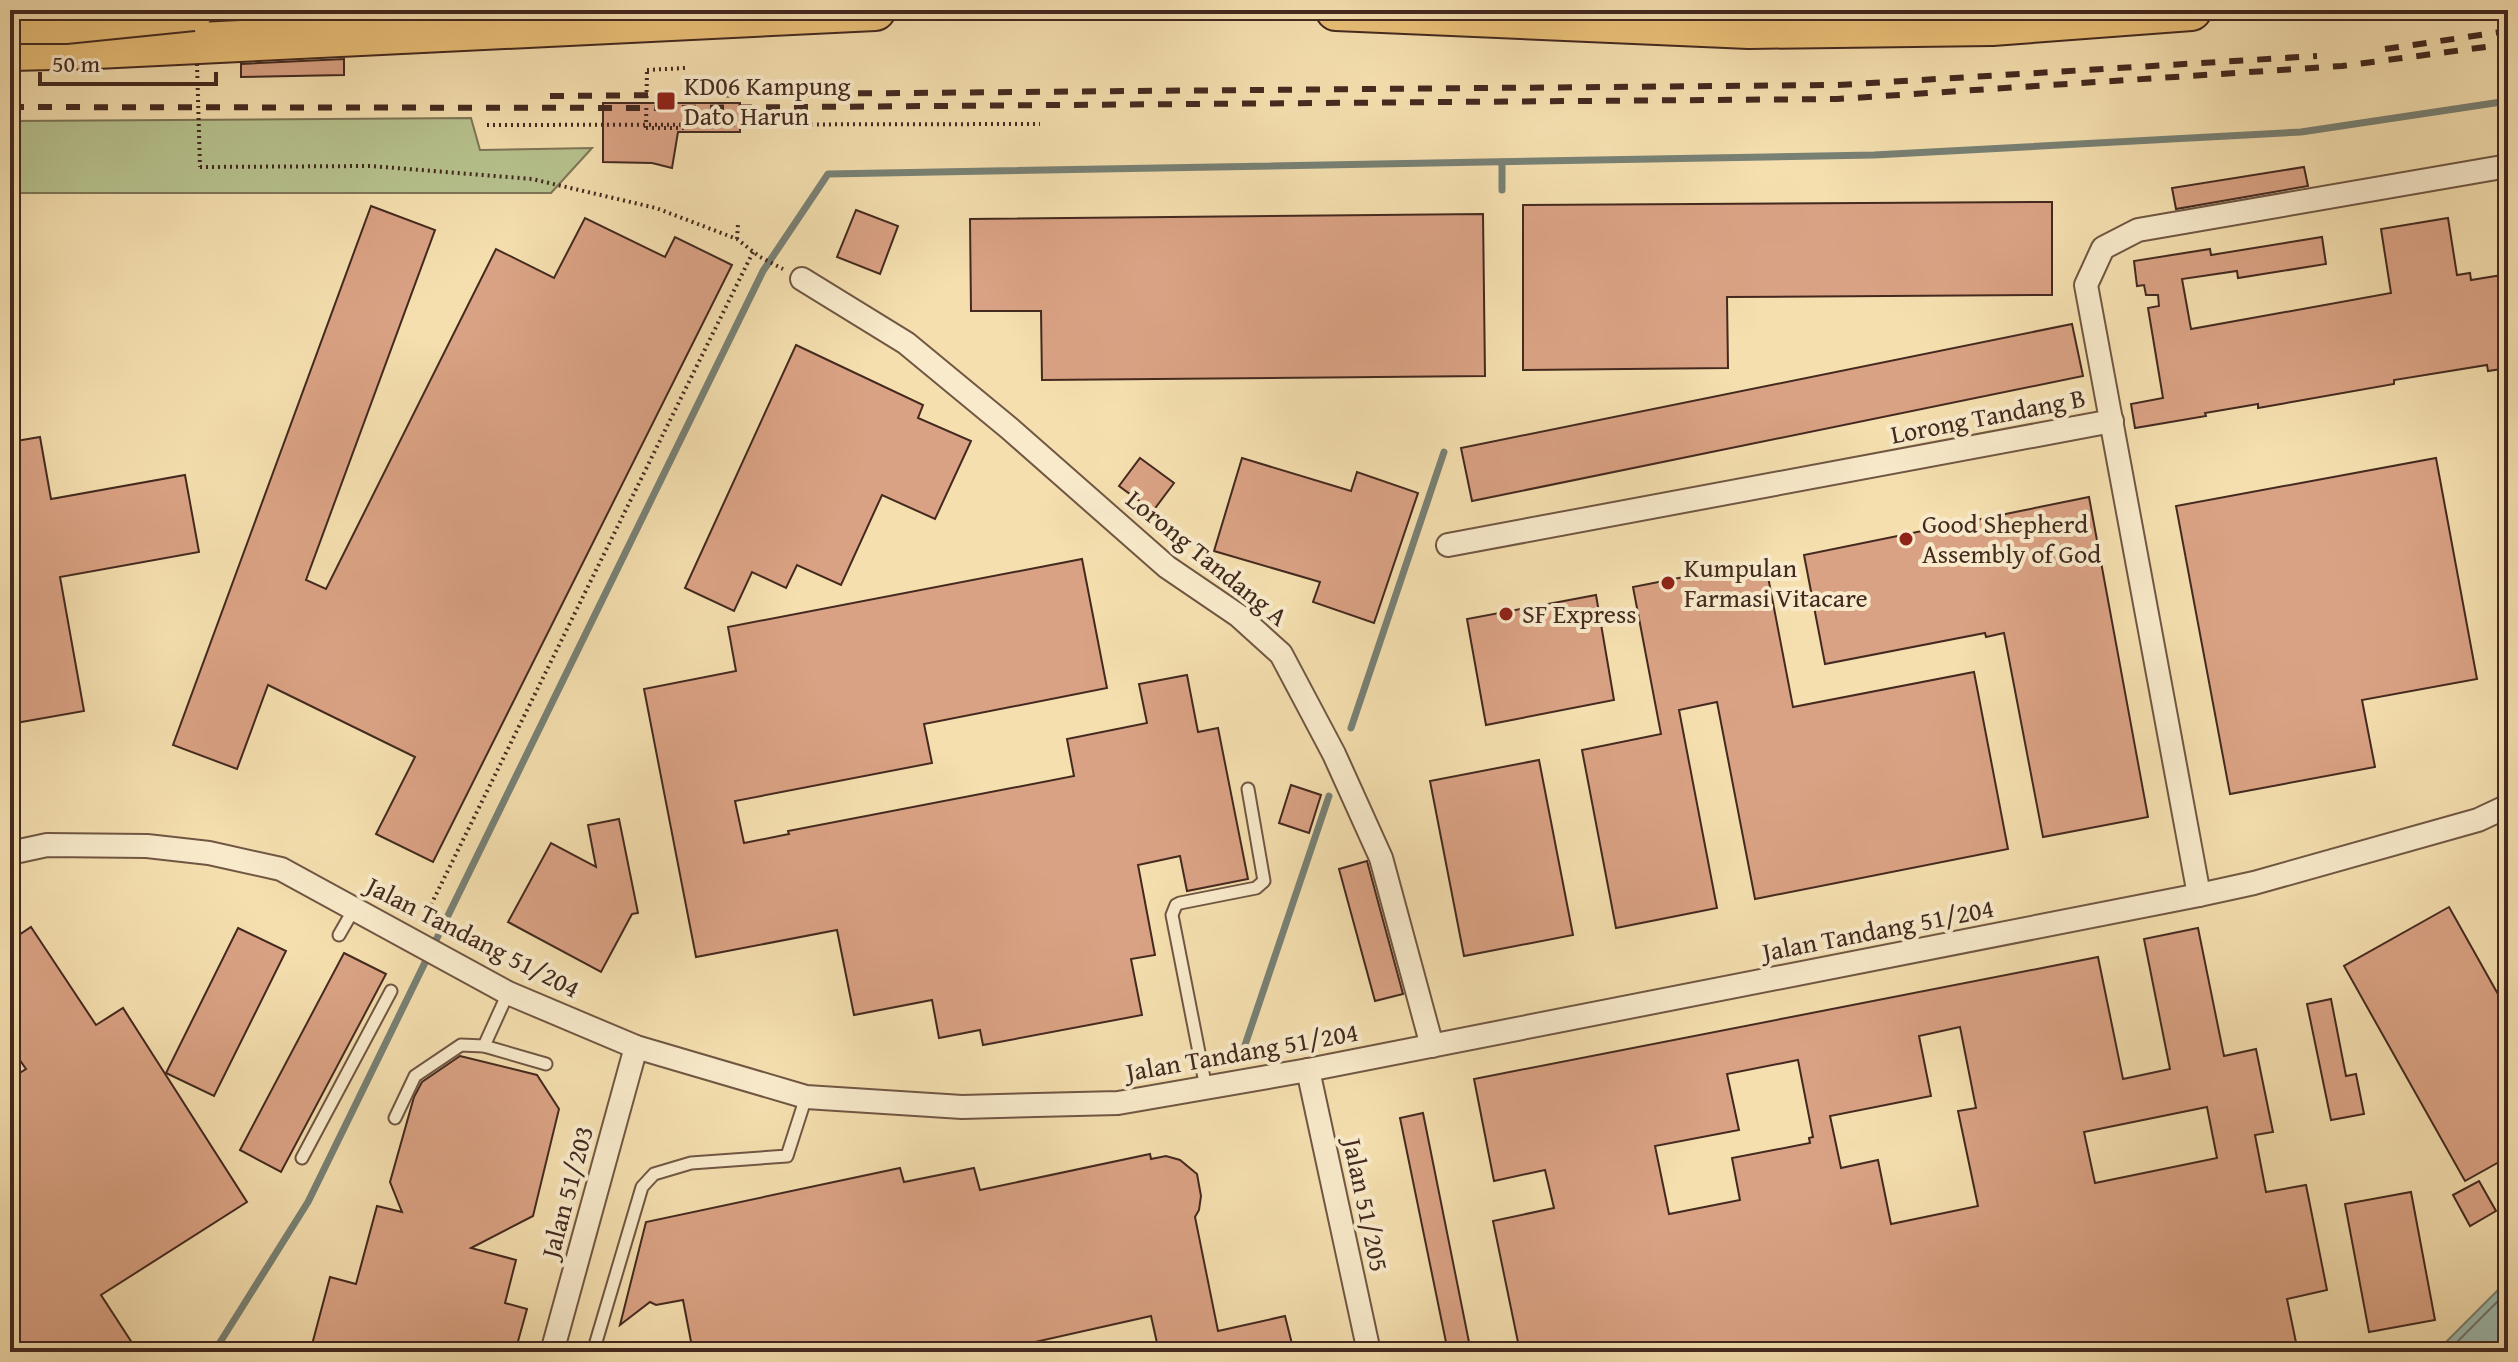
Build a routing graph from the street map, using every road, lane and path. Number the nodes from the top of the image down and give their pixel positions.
1 (193, 10) edge
2 (875, 10) edge
3 (1336, 10) edge
4 (1892, 10) edge
5 (2191, 10) edge
6 (10, 23) edge
7 (1749, 28) junction
8 (10, 50) edge
9 (197, 64) dead end
10 (685, 68) dead end
11 (1040, 124) dead end
12 (487, 125) dead end
13 (686, 128) dead end
14 (2508, 166) edge
15 (738, 224) dead end
16 (737, 239) junction
17 (753, 252) junction
18 (760, 257) dead end
19 (802, 279) dead end
20 (2112, 421) junction
21 (1448, 545) dead end
22 (1248, 789) dead end
23 (2508, 806) edge
24 (10, 853) edge
25 (2199, 895) junction
26 (354, 909) junction
27 (426, 915) dead end
28 (339, 935) dead end
29 (391, 991) dead end
30 (508, 993) junction
31 (484, 1046) junction
32 (1432, 1046) junction
33 (636, 1047) junction
34 (546, 1064) dead end
35 (1308, 1070) junction
36 (1206, 1088) junction
37 (806, 1097) junction
38 (395, 1118) dead end
39 (302, 1158) dead end
40 (553, 1352) edge
41 (593, 1352) edge
42 (1369, 1352) edge

1 - 6 highway, bridge
2 - 8 highway
3 - 7 highway
4 - 7 highway
5 - 7 highway
9 - 16 path, bridge
10 - 13 path, bridge
11 - 12 path
14 - 20 street
15 - 16 path
16 - 17 path
17 - 18 path
17 - 27 path
19 - 32 street, Lorong Tandang A
20 - 21 street, Lorong Tandang B
20 - 25 street, Lorong Tandang B
22 - 36 lane
23 - 25 street, Jalan Tandang 51/204
24 - 26 street, Jalan Tandang 51/204
25 - 32 street, Jalan Tandang 51/204
26 - 28 lane
26 - 30 street, Jalan Tandang 51/204
29 - 39 lane
30 - 31 lane
30 - 33 street, Jalan Tandang 51/204
31 - 34 lane
31 - 38 lane
32 - 35 street, Jalan Tandang 51/204
33 - 37 street, Jalan Tandang 51/204
33 - 40 street, Jalan 51/203
35 - 36 street, Jalan Tandang 51/204
35 - 42 street, Jalan 51/205
36 - 37 street, Jalan Tandang 51/204
37 - 41 lane

